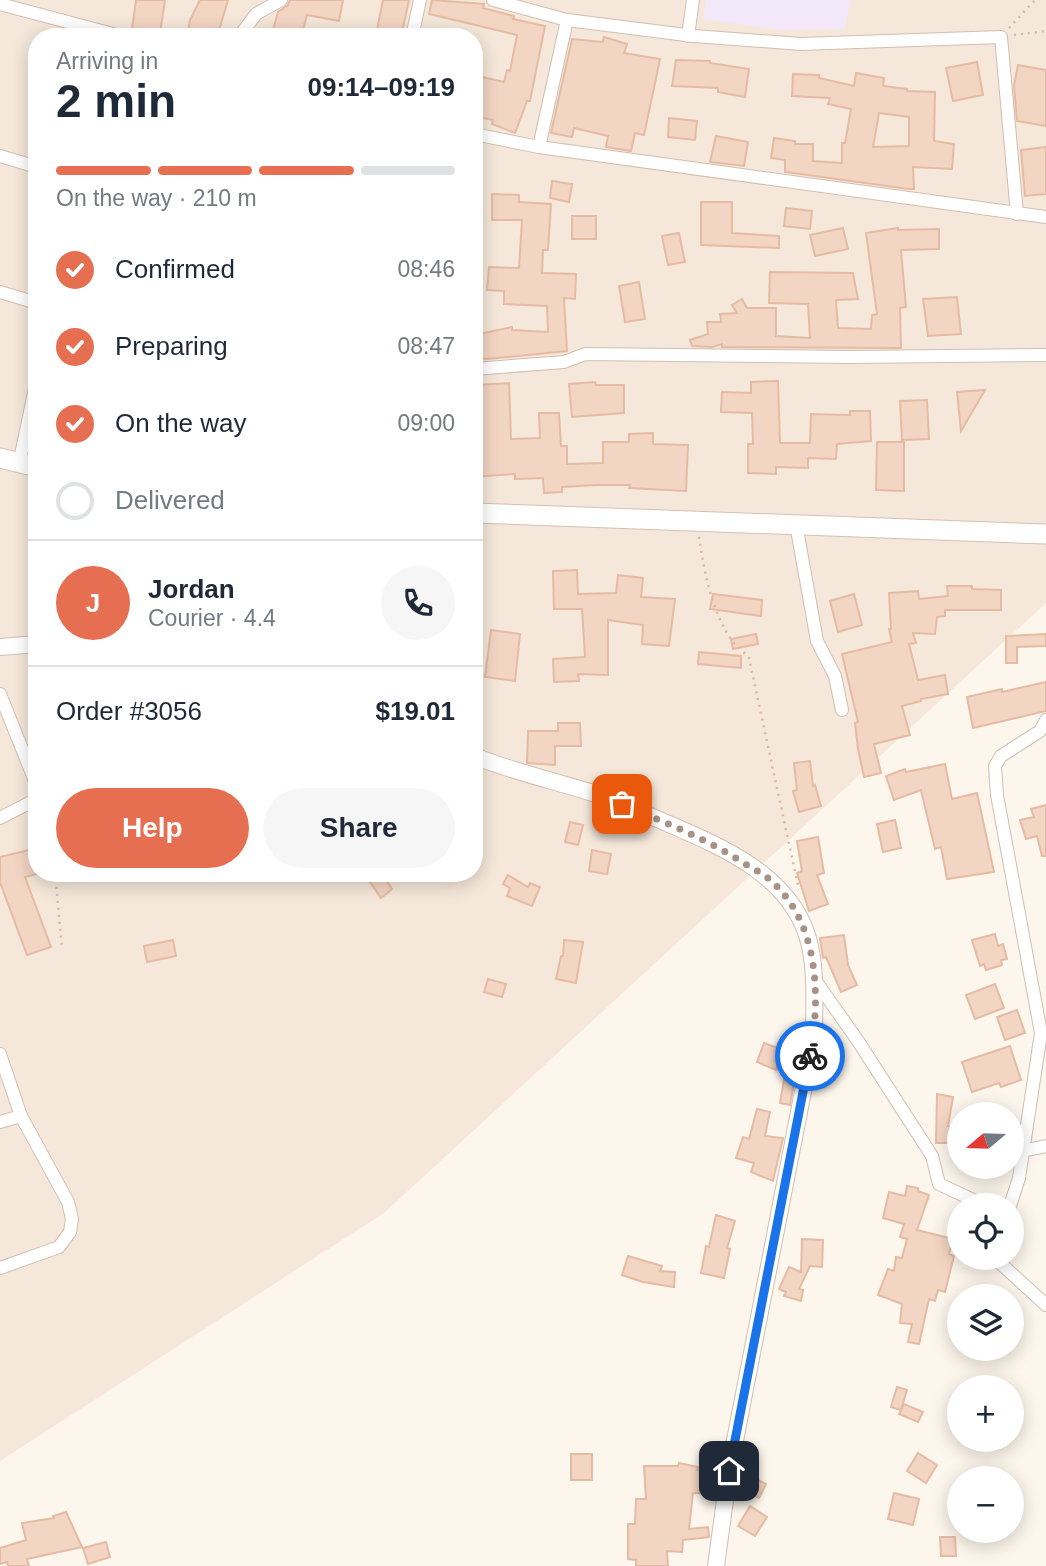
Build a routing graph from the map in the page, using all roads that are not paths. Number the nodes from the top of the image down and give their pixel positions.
1 (281, 0) edge
2 (420, 0) edge
3 (493, 0) edge
4 (693, 0) edge
5 (0, 4) edge
6 (567, 20) junction
7 (90, 28) edge
8 (246, 28) edge
9 (414, 28) edge
10 (688, 36) junction
11 (483, 136) edge
12 (539, 147) junction
13 (0, 156) edge
14 (28, 164) edge
15 (1017, 214) junction
16 (1046, 217) edge
17 (0, 292) edge
18 (28, 300) edge
19 (1046, 355) edge
20 (483, 368) edge
21 (28, 422) edge
22 (0, 458) edge
23 (19, 466) edge
24 (483, 513) edge
25 (796, 524) junction
26 (1046, 534) edge
27 (28, 645) edge
28 (0, 647) edge
29 (0, 694) edge
30 (842, 710) dead end
31 (1046, 720) edge
32 (483, 760) edge
33 (28, 764) edge
34 (28, 804) edge
35 (0, 818) edge
36 (815, 980) junction
37 (0, 1054) edge
38 (21, 1116) junction
39 (0, 1122) edge
40 (1024, 1139) edge
41 (1046, 1146) edge
42 (1024, 1151) edge
43 (958, 1193) edge
44 (0, 1268) edge
45 (1008, 1270) edge
46 (1046, 1306) edge
47 (716, 1566) edge

1 - 8 street
2 - 9 street
3 - 6 street
4 - 10 street
5 - 7 street
6 - 10 street
6 - 12 street
10 - 15 street
11 - 12 street
12 - 15 street
13 - 14 street
15 - 16 street
17 - 18 street
19 - 20 street
21 - 23 street
22 - 23 main road
24 - 25 main road
25 - 26 main road
25 - 30 street
27 - 28 street
29 - 33 street
31 - 40 street
32 - 36 street
34 - 35 street
36 - 43 street
36 - 47 street
37 - 38 street
38 - 39 street
38 - 44 street
41 - 42 street
45 - 46 street

